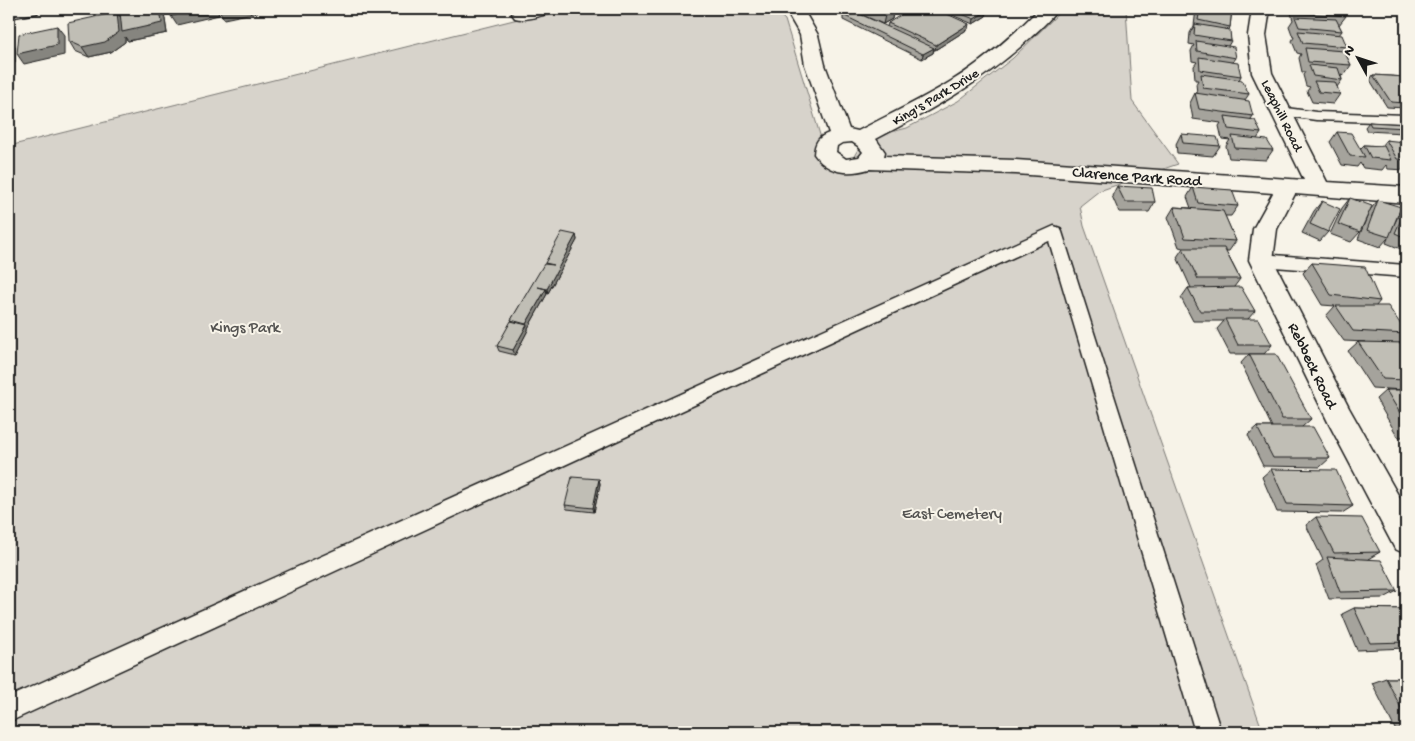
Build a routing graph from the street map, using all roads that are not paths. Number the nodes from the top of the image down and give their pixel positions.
1 (31, 9) edge
2 (544, 9) edge
3 (794, 9) edge
4 (1049, 9) edge
5 (1261, 9) edge
6 (9, 14) edge
7 (521, 14) dead end
8 (1279, 111) junction
9 (1406, 119) edge
10 (851, 137) junction
11 (867, 162) junction
12 (1288, 186) junction
13 (1319, 188) junction
14 (1406, 195) edge
15 (1262, 260) junction
16 (1406, 271) edge
17 (1406, 539) edge
18 (9, 710) edge
19 (1208, 732) edge

1 - 6 street
2 - 7 street
3 - 10 street
4 - 10 street, King's Park Drive
5 - 8 street, Leaphill Road
8 - 9 lane
8 - 13 street, Leaphill Road
10 - 11 street
10 - 11 street, King's Park Drive
11 - 12 street, Clarence Park Road
12 - 13 street, Clarence Park Road
12 - 15 street, Rebbeck Road
13 - 14 street, Clarence Park Road
15 - 16 lane
15 - 17 street, Rebbeck Road
18 - 19 lane

